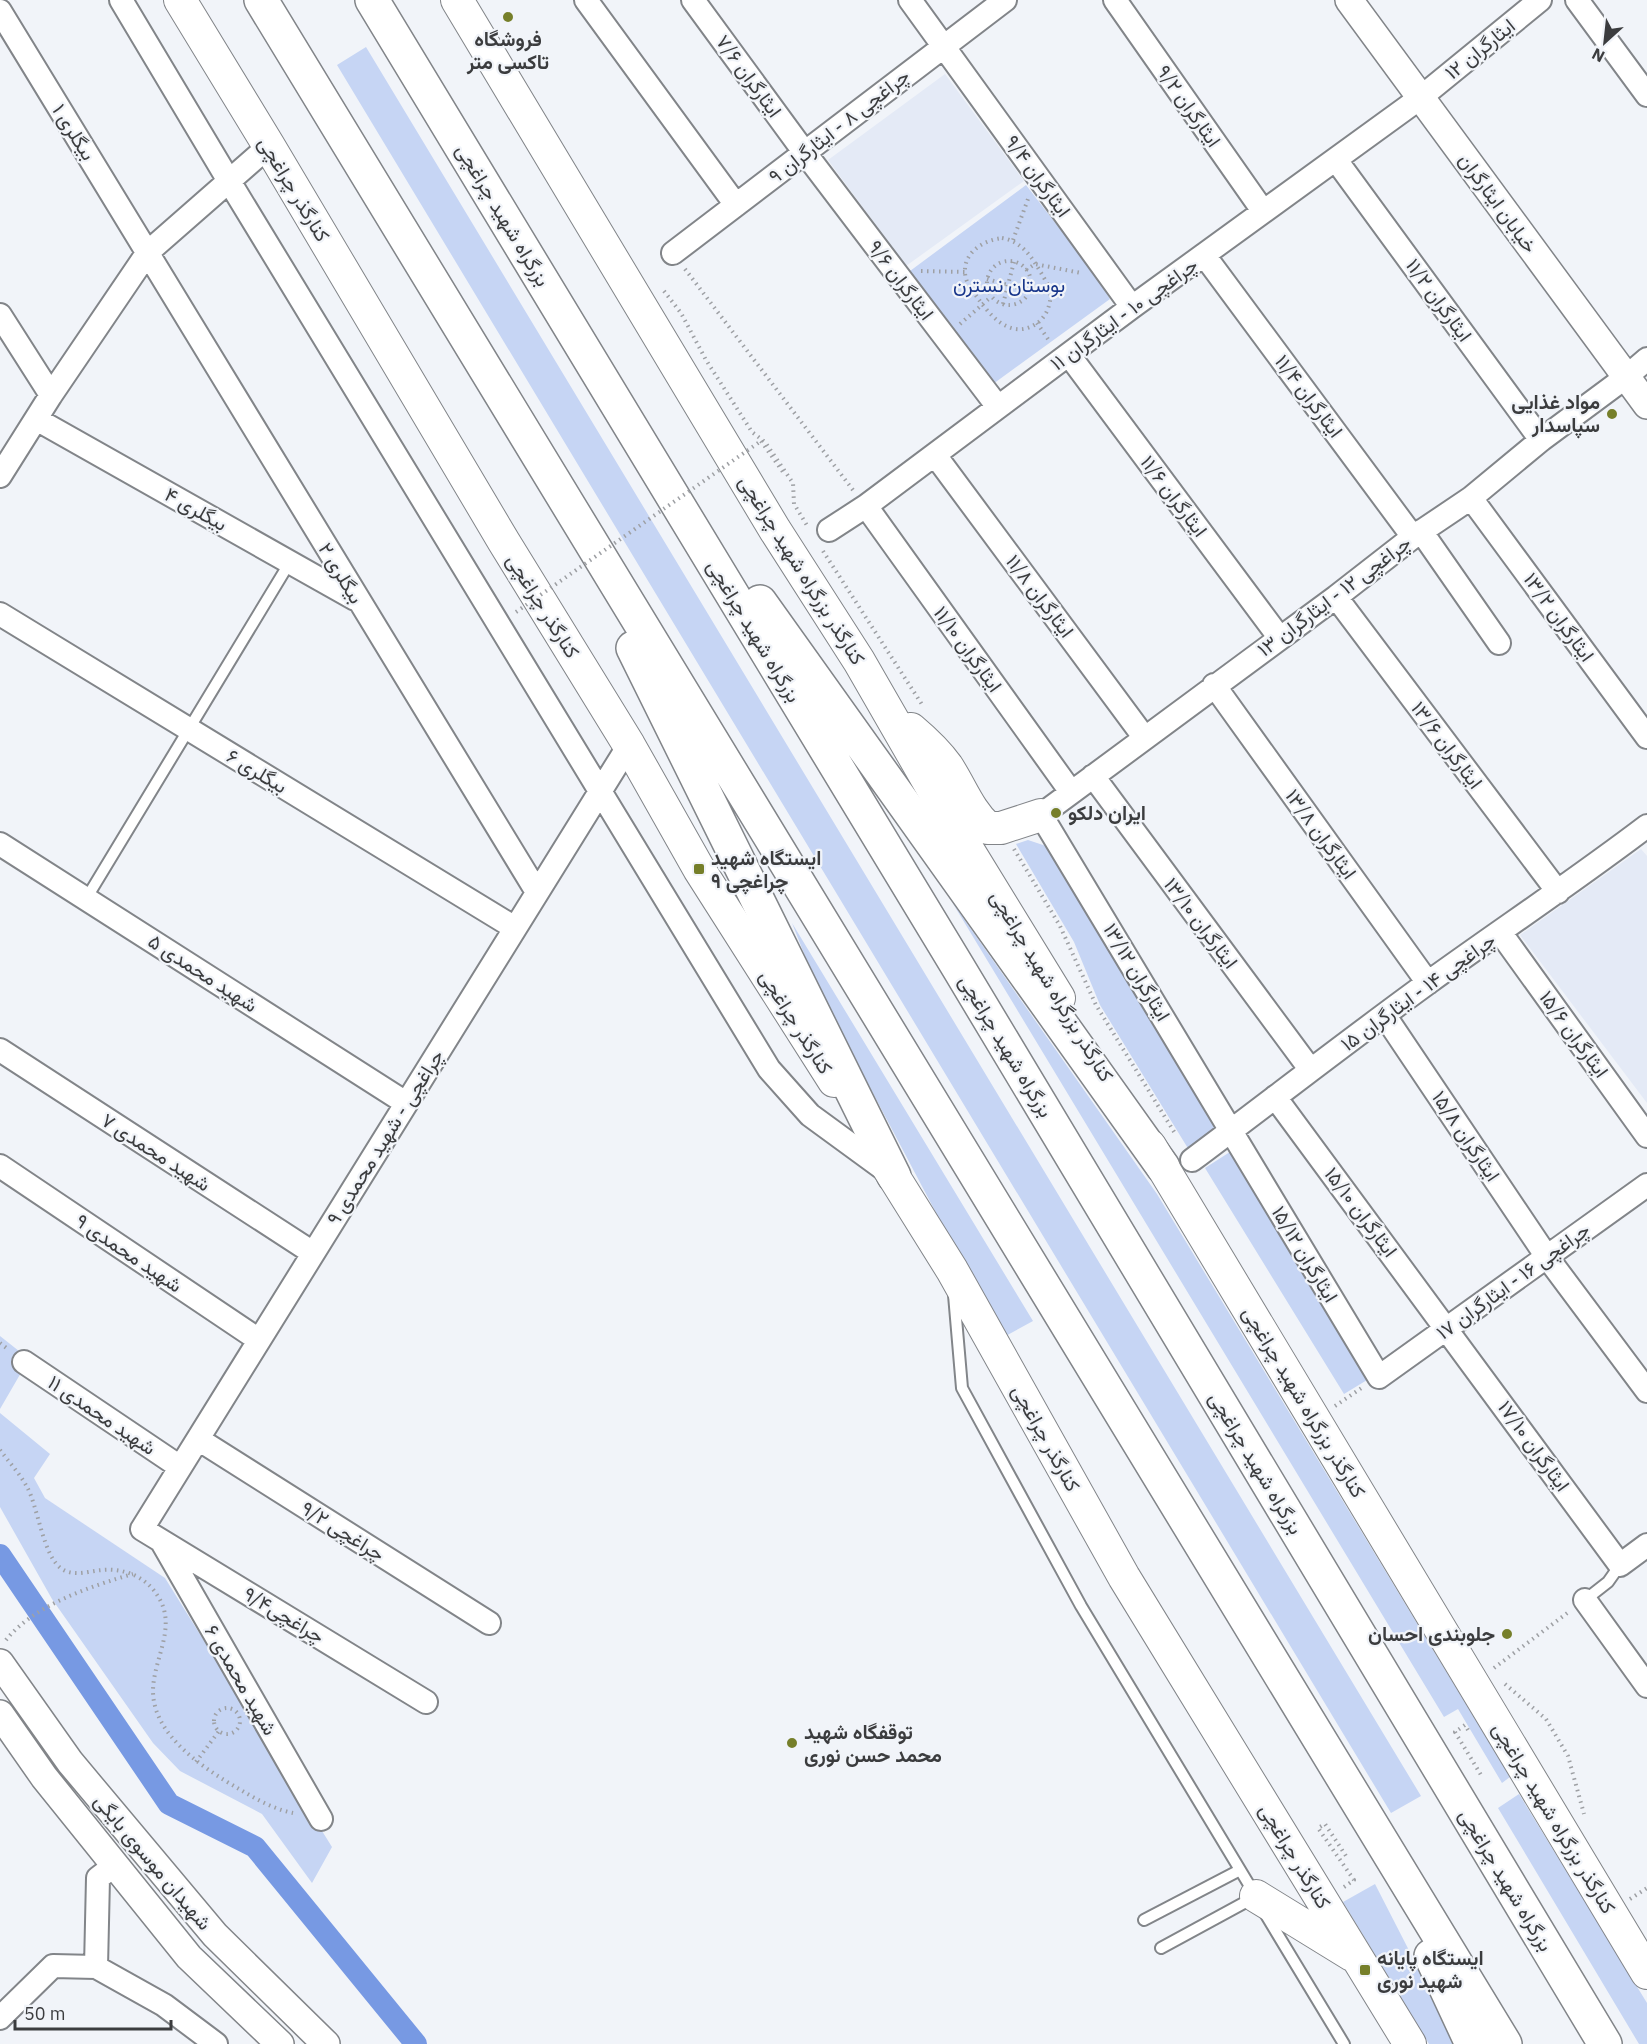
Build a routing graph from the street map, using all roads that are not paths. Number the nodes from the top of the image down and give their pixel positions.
1 (121, 0) edge
2 (180, 0) edge
3 (251, 0) edge
4 (261, 0) edge
5 (372, 0) edge
6 (378, 0) edge
7 (457, 0) edge
8 (586, 0) edge
9 (693, 0) edge
10 (910, 0) edge
11 (1005, 0) edge
12 (1115, 0) edge
13 (1348, 0) edge
14 (1540, 0) edge
15 (1577, 0) edge
16 (0, 11) edge
17 (944, 45) junction
18 (404, 50) junction
19 (1647, 95) edge
20 (320, 97) junction
21 (1420, 98) junction
22 (269, 146) junction
23 (805, 153) junction
24 (1336, 160) junction
25 (229, 182) junction
26 (736, 205) junction
27 (1263, 211) junction
28 (148, 252) junction
29 (673, 253) road end
30 (1204, 255) junction
31 (1132, 307) junction
32 (0, 315) edge
33 (1069, 355) junction
34 (1647, 359) edge
35 (1626, 377) junction
36 (607, 388) junction
37 (51, 395) junction
38 (1647, 405) edge
39 (998, 407) junction
40 (36, 419) junction
41 (1541, 440) junction
42 (537, 455) junction
43 (935, 455) junction
44 (0, 476) edge
45 (1470, 498) junction
46 (866, 506) junction
47 (1417, 534) junction
48 (820, 536) road end
49 (290, 561) junction
50 (1336, 597) junction
51 (357, 600) junction
52 (0, 614) edge
53 (1279, 637) junction
54 (1499, 643) dead end
55 (1214, 685) junction
56 (887, 710) junction
57 (188, 729) junction
58 (1647, 736) edge
59 (1144, 737) junction
60 (629, 745) junction
61 (1093, 776) junction
62 (600, 791) junction
63 (1071, 792) junction
64 (1041, 815) junction
65 (1647, 827) edge
66 (0, 844) edge
67 (537, 892) junction
68 (1558, 892) junction
69 (86, 899) junction
70 (515, 928) junction
71 (1500, 932) junction
72 (1428, 983) junction
73 (1385, 1016) junction
74 (0, 1050) edge
75 (1310, 1070) junction
76 (1275, 1097) junction
77 (406, 1103) junction
78 (1232, 1130) junction
79 (1647, 1136) edge
80 (1177, 1164) junction
81 (0, 1166) edge
82 (894, 1176) junction
83 (1647, 1185) edge
84 (313, 1253) junction
85 (1546, 1257) junction
86 (952, 1270) junction
87 (1447, 1328) junction
88 (259, 1340) junction
89 (24, 1362) dead end
90 (1379, 1377) joint
91 (1647, 1391) edge
92 (198, 1439) junction
93 (180, 1467) junction
94 (151, 1534) junction
95 (1647, 1545) edge
96 (1620, 1565) junction
97 (1585, 1600) joint
98 (489, 1623) dead end
99 (0, 1663) edge
100 (1647, 1686) edge
101 (426, 1702) dead end
102 (0, 1714) edge
103 (1358, 1800) junction
104 (321, 1819) road end
105 (115, 1865) junction
106 (1240, 1870) junction
107 (1256, 1896) junction
108 (1144, 1920) dead end
109 (1161, 1948) dead end
110 (1357, 1958) junction
111 (96, 1967) junction
112 (1647, 1973) edge
113 (0, 2016) edge
114 (216, 2044) edge
115 (280, 2044) edge
116 (326, 2044) edge
117 (1344, 2044) edge
118 (1410, 2044) edge
119 (1472, 2044) edge
120 (1505, 2044) edge
121 (1605, 2044) edge

1 - 25 street
2 - 22 main road, کنارگذر چراغچی
3 - 20 highway
4 - 20 highway
5 - 18 highway
6 - 18 highway
7 - 56 main road, کنارگذر بزرگراه شهید چراغچی
8 - 26 street
9 - 23 street, ایثارگران ۷/۶
10 - 17 street, ایثارگران ۹/۴
11 - 17 street, چراغچی ۸ - ایثارگران ۹
12 - 27 street, ایثارگران ۹/۲
13 - 21 street, خیابان ایثارگران
14 - 21 street, ایثارگران ۱۲
15 - 19 street
16 - 28 street, بیگلری ۱
17 - 23 street, چراغچی ۸ - ایثارگران ۹
17 - 31 street, ایثارگران ۹/۴
18 - 36 highway, بزرگراه شهید چراغچی
20 - 42 highway
21 - 24 street, چراغچی ۱۰ - ایثارگران ۱۱
21 - 35 street, خیابان ایثارگران
22 - 25 street
22 - 60 main road, کنارگذر چراغچی
23 - 26 street, چراغچی ۸ - ایثارگران ۹
23 - 39 street, ایثارگران ۹/۶
24 - 27 street, چراغچی ۱۰ - ایثارگران ۱۱
24 - 41 street, ایثارگران ۱۱/۲
25 - 28 street
25 - 62 street
26 - 29 street, چراغچی ۸ - ایثارگران ۹
27 - 30 street, چراغچی ۱۰ - ایثارگران ۱۱
28 - 37 street
28 - 51 street, بیگلری ۲
30 - 31 street, چراغچی ۱۰ - ایثارگران ۱۱
30 - 47 street, ایثارگران ۱۱/۴
31 - 33 street, چراغچی ۱۰ - ایثارگران ۱۱
32 - 37 street
33 - 39 street, چراغچی ۱۰ - ایثارگران ۱۱
33 - 53 street, ایثارگران ۱۱/۶
34 - 35 street, چراغچی ۱۲ - ایثارگران ۱۳
35 - 38 street, خیابان ایثارگران
35 - 41 street, چراغچی ۱۲ - ایثارگران ۱۳
36 - 80 highway
36 - 121 highway, بزرگراه شهید چراغچی
37 - 40 street
39 - 43 street, چراغچی ۱۰ - ایثارگران ۱۱
40 - 44 street
40 - 49 street, بیگلری ۴
41 - 45 street, چراغچی ۱۲ - ایثارگران ۱۳
42 - 82 highway
42 - 103 highway
43 - 46 street, چراغچی ۱۰ - ایثارگران ۱۱
43 - 59 street, ایثارگران ۱۱/۸
45 - 47 street, چراغچی ۱۲ - ایثارگران ۱۳
45 - 58 street, ایثارگران ۱۳/۲
46 - 48 street, چراغچی ۱۰ - ایثارگران ۱۱
46 - 63 street, ایثارگران ۱۱/۱۰
47 - 50 street, چراغچی ۱۲ - ایثارگران ۱۳
47 - 54 street, ایثارگران ۱۱/۴
49 - 51 street, بیگلری ۴
49 - 57 lane
50 - 53 street, چراغچی ۱۲ - ایثارگران ۱۳
50 - 68 street, ایثارگران ۱۳/۶
51 - 67 street, بیگلری ۲
52 - 57 street, بیگلری ۶
53 - 55 street, چراغچی ۱۲ - ایثارگران ۱۳
55 - 59 street, چراغچی ۱۲ - ایثارگران ۱۳
55 - 72 street, ایثارگران ۱۳/۸
56 - 64 main road
56 - 80 main road, کنارگذر بزرگراه شهید چراغچی
57 - 69 lane
57 - 70 street, بیگلری ۶
59 - 61 street, چراغچی ۱۲ - ایثارگران ۱۳
60 - 62 street, ۹ چراغچی - شهید محمدی
60 - 82 main road, کنارگذر چراغچی
61 - 63 street, چراغچی ۱۲ - ایثارگران ۱۳
61 - 75 street, ایثارگران ۱۳/۱۰
62 - 67 street, ۹ چراغچی - شهید محمدی
62 - 82 street
63 - 64 street, چراغچی ۱۲ - ایثارگران ۱۳
64 - 78 street, ایثارگران ۱۳/۱۲
65 - 68 street, چراغچی ۱۴ - ایثارگران ۱۵
66 - 69 street, شهید محمدی ۵
67 - 70 street, ۹ چراغچی - شهید محمدی
68 - 71 street, چراغچی ۱۴ - ایثارگران ۱۵
69 - 77 street, شهید محمدی ۵
70 - 77 street, ۹ چراغچی - شهید محمدی
71 - 72 street, چراغچی ۱۴ - ایثارگران ۱۵
71 - 79 street, ایثارگران ۱۵/۶
72 - 73 street, چراغچی ۱۴ - ایثارگران ۱۵
73 - 75 street, چراغچی ۱۴ - ایثارگران ۱۵
73 - 85 street, ایثارگران ۱۵/۸
74 - 84 street, شهید محمدی ۷
75 - 76 street, چراغچی ۱۴ - ایثارگران ۱۵
76 - 78 street, چراغچی ۱۴ - ایثارگران ۱۵
76 - 87 street, ایثارگران ۱۵/۱۰
77 - 84 street, ۹ چراغچی - شهید محمدی
78 - 80 street, چراغچی ۱۴ - ایثارگران ۱۵
78 - 90 street, ایثارگران ۱۵/۱۲
80 - 112 main road, کنارگذر بزرگراه شهید چراغچی
81 - 88 street, شهید محمدی ۹
82 - 86 main road, کنارگذر چراغچی
83 - 85 street, چراغچی ۱۶ - ایثارگران ۱۷
84 - 88 street, ۹ چراغچی - شهید محمدی
85 - 87 street, چراغچی ۱۶ - ایثارگران ۱۷
85 - 91 street, ایثارگران ۱۵/۸
86 - 106 lane
86 - 110 main road, کنارگذر چراغچی
87 - 90 street, چراغچی ۱۶ - ایثارگران ۱۷
87 - 96 street, ایثارگران ۱۷/۱۰
88 - 92 street, ۹ چراغچی - شهید محمدی
89 - 93 street, شهید محمدی ۱۱
92 - 93 street, ۹ چراغچی - شهید محمدی
92 - 98 street, ۹/۲ چراغچی
93 - 94 street, ۹ چراغچی - شهید محمدی
94 - 101 street, ۹/۴چراغچی
94 - 104 street, شهید محمدی ۶
95 - 96 street
96 - 97 lane
97 - 100 street
99 - 116 street, شهیدان موسوی بایگی
102 - 105 street, شهیدان موسوی بایگی
103 - 119 highway
103 - 120 highway
105 - 111 street
105 - 115 street, شهیدان موسوی بایگی
106 - 107 lane
106 - 108 lane
107 - 109 lane
107 - 110 main road
107 - 117 lane
110 - 118 main road, کنارگذر چراغچی
111 - 113 street
111 - 114 street

